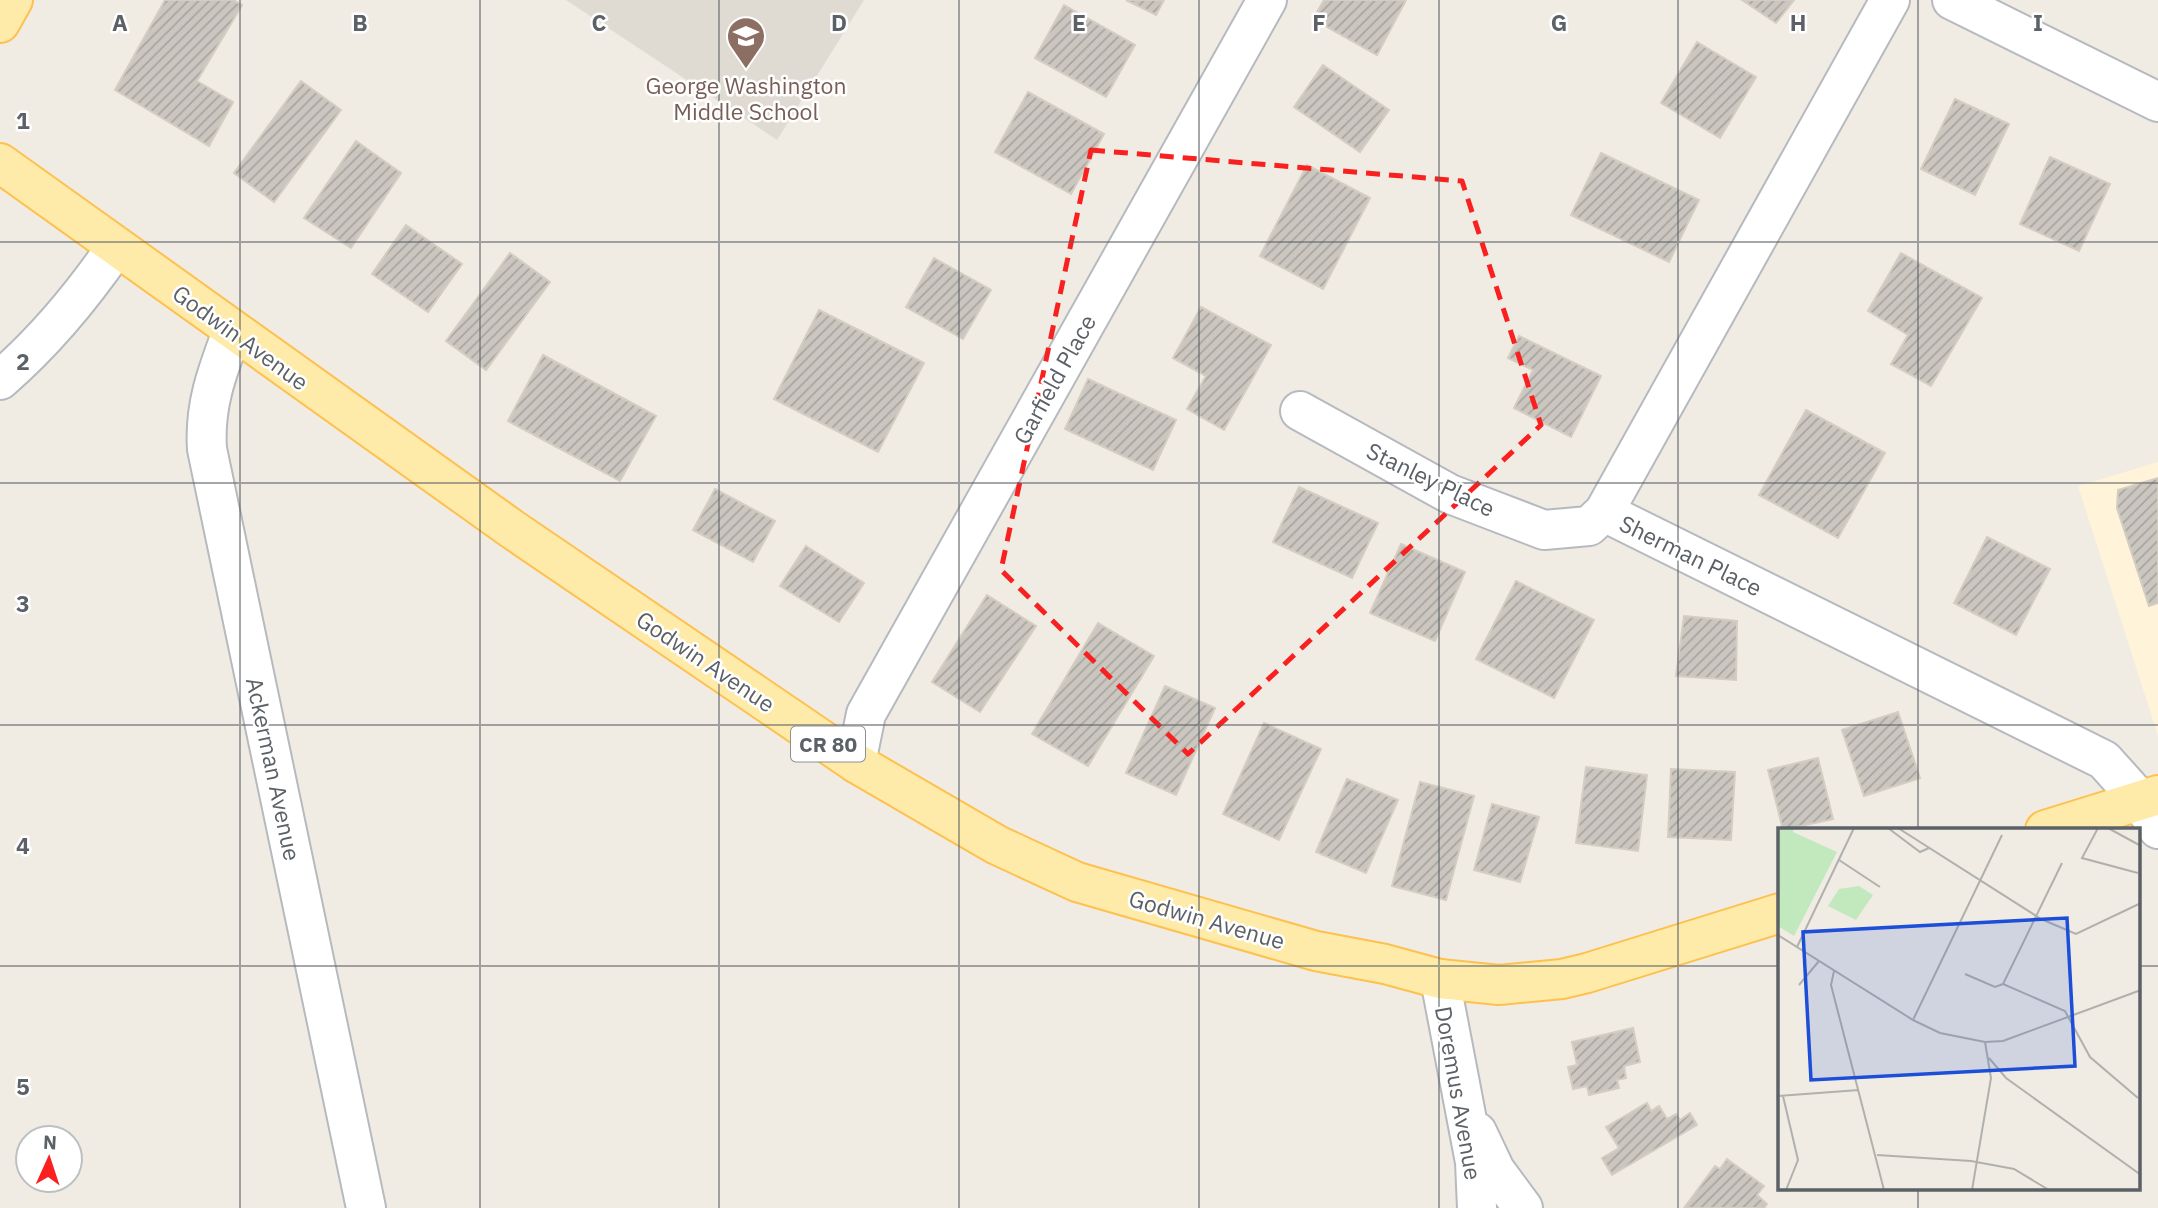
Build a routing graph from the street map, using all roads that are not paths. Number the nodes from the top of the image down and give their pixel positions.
1 (13, 0) edge
2 (1267, 0) edge
3 (1890, 0) edge
4 (1952, 0) edge
5 (0, 23) edge
6 (2158, 102) edge
7 (0, 163) edge
8 (116, 247) junction
9 (232, 332) junction
10 (0, 380) edge
11 (1300, 411) dead end
12 (1604, 512) junction
13 (856, 763) junction
14 (2152, 808) edge
15 (2055, 828) edge
16 (1778, 914) edge
17 (1440, 979) junction
18 (1464, 1105) junction
19 (366, 1208) edge
20 (1477, 1208) edge
21 (1523, 1208) edge

1 - 5 main road
2 - 13 street, Garfield Place
3 - 12 street, Sherman Place
4 - 6 street
7 - 8 main road, Godwin Avenue / CR 80
8 - 9 main road, Godwin Avenue / CR 80
8 - 10 street
9 - 13 main road, Godwin Avenue / CR 80
9 - 19 street, Ackerman Avenue
11 - 12 street, Stanley Place
12 - 14 street, Sherman Place
13 - 17 main road, Godwin Avenue / CR 80
14 - 15 main road
16 - 17 main road, Godwin Avenue / CR 80
17 - 18 street, Doremus Avenue
18 - 20 street, Doremus Avenue
18 - 21 street

